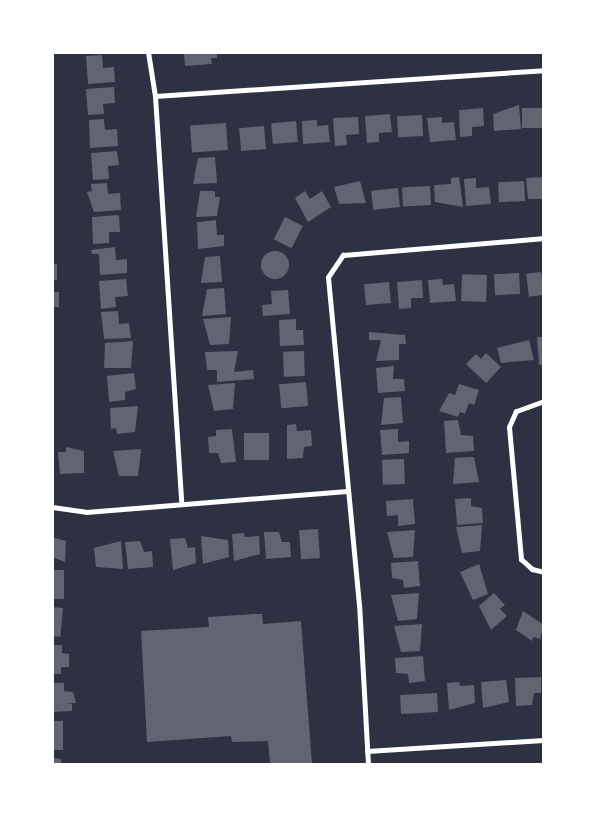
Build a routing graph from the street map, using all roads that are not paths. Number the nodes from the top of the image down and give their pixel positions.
1 (148, 52) edge
2 (544, 70) edge
3 (155, 96) junction
4 (544, 238) edge
5 (544, 401) edge
6 (347, 491) junction
7 (181, 501) junction
8 (52, 507) edge
9 (544, 572) edge
10 (544, 740) edge
11 (367, 751) junction
12 (368, 764) edge

1 - 3 street
2 - 3 street
3 - 7 street
4 - 6 street
5 - 9 street
6 - 7 street
6 - 11 street
7 - 8 street
10 - 11 street
11 - 12 street

